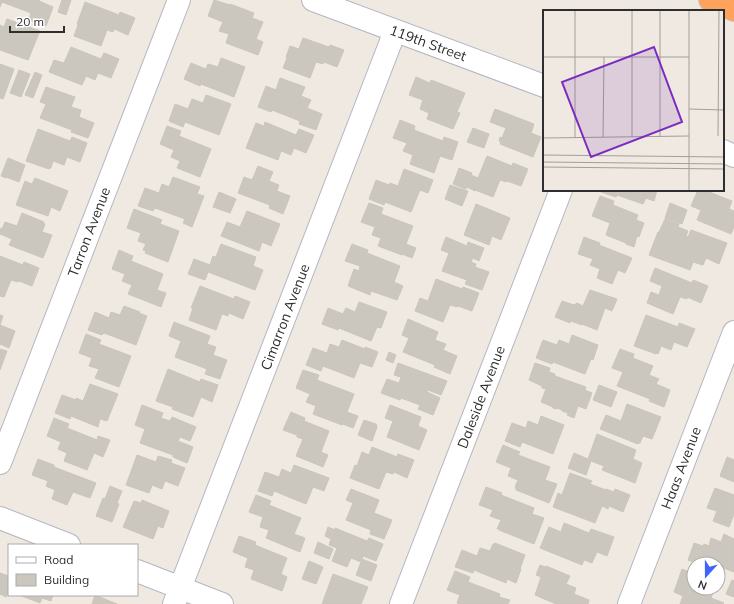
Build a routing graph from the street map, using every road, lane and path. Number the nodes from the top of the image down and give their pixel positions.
1 (179, 0) edge
2 (312, 0) edge
3 (710, 0) edge
4 (734, 10) edge
5 (395, 31) junction
6 (543, 86) edge
7 (724, 152) edge
8 (734, 156) edge
9 (561, 191) edge
10 (734, 332) edge
11 (0, 463) edge
12 (0, 518) edge
13 (66, 544) edge
14 (138, 572) edge
15 (177, 596) edge
16 (222, 604) edge
17 (401, 604) edge
18 (629, 604) edge

1 - 11 street, Tarron Avenue
2 - 5 street, 119th Street
3 - 4 highway
5 - 6 street, 119th Street
5 - 15 street, Cimarron Avenue
7 - 8 street
9 - 17 street, Daleside Avenue
10 - 18 street, Haas Avenue
12 - 13 street
14 - 15 street
15 - 16 street

